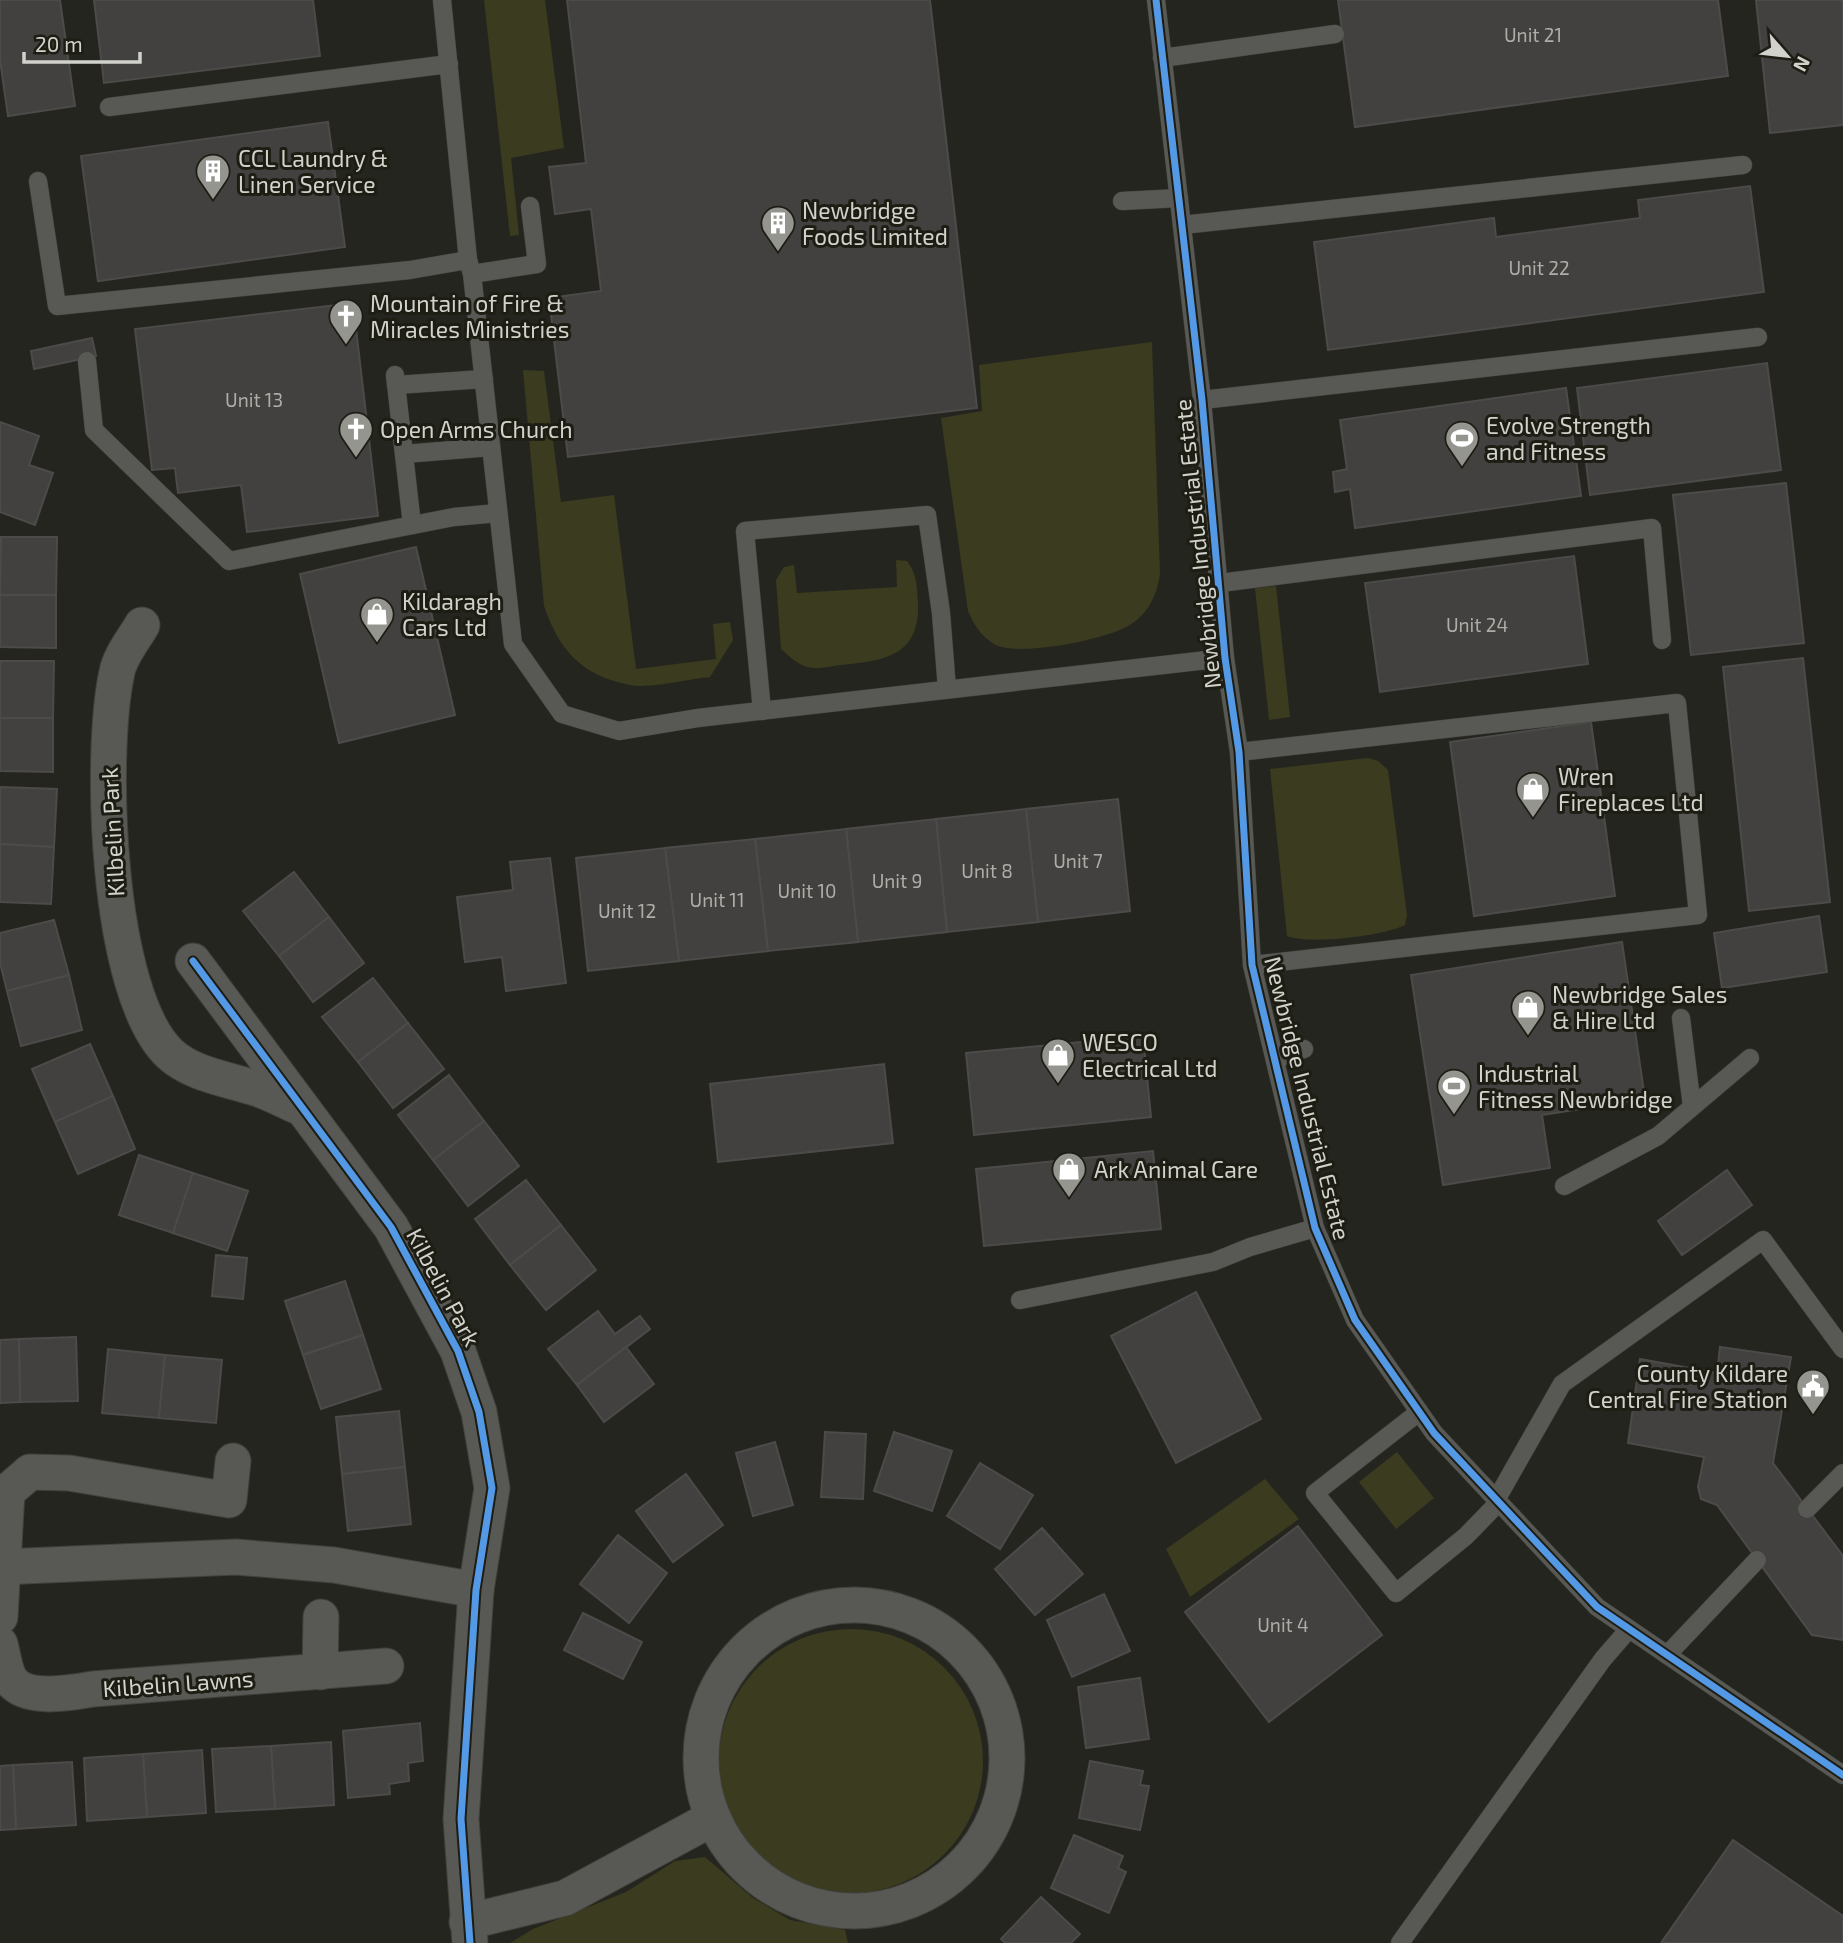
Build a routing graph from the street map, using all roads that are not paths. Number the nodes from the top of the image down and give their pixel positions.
1 (442, 0) edge
2 (1156, 0) edge
3 (1335, 34) dead end
4 (1162, 58) junction
5 (449, 64) junction
6 (109, 107) dead end
7 (1743, 165) dead end
8 (38, 181) dead end
9 (1179, 198) junction
10 (1122, 201) dead end
11 (530, 206) dead end
12 (1182, 225) junction
13 (470, 267) junction
14 (1758, 337) dead end
15 (87, 361) dead end
16 (484, 379) junction
17 (1202, 400) junction
18 (491, 447) junction
19 (404, 454) junction
20 (498, 513) junction
21 (412, 525) junction
22 (1220, 583) junction
23 (142, 625) dead end
24 (1662, 640) dead end
25 (1225, 658) junction
26 (947, 690) junction
27 (762, 711) junction
28 (1239, 752) junction
29 (193, 961) dead end
30 (1252, 965) junction
31 (1681, 1018) dead end
32 (1304, 1049) dead end
33 (1750, 1058) dead end
34 (1275, 1059) junction
35 (1692, 1107) junction
36 (305, 1110) junction
37 (1564, 1186) dead end
38 (1315, 1228) junction
39 (1020, 1300) dead end
40 (1843, 1349) edge
41 (1419, 1412) junction
42 (233, 1461) dead end
43 (1843, 1473) edge
44 (1497, 1501) junction
45 (1807, 1509) dead end
46 (1757, 1560) dead end
47 (2, 1567) edge
48 (476, 1590) junction
49 (0, 1617) edge
50 (321, 1617) dead end
51 (1629, 1629) junction
52 (0, 1644) edge
53 (1667, 1655) junction
54 (386, 1666) dead end
55 (320, 1671) junction
56 (1843, 1775) edge
57 (713, 1818) junction
58 (469, 1932) edge
59 (1400, 1943) edge

1 - 5 lane, Newbridge Industrial Estate
2 - 4 lane, Newbridge Industrial Estate
3 - 4 lane
4 - 9 lane, Newbridge Industrial Estate
5 - 6 lane
5 - 13 lane, Newbridge Industrial Estate
7 - 12 lane
8 - 13 lane
9 - 10 lane
9 - 12 lane, Newbridge Industrial Estate
11 - 13 lane
12 - 17 lane, Newbridge Industrial Estate
13 - 16 lane, Newbridge Industrial Estate
14 - 17 lane
15 - 21 lane
16 - 18 lane, Newbridge Industrial Estate
16 - 19 lane
17 - 22 lane, Newbridge Industrial Estate
18 - 19 lane
18 - 20 lane, Newbridge Industrial Estate
19 - 21 lane
20 - 21 lane
20 - 27 lane, Newbridge Industrial Estate
22 - 24 lane
22 - 25 lane, Newbridge Industrial Estate
23 - 36 street, Kilbelin Park
25 - 26 lane, Newbridge Industrial Estate
25 - 28 lane, Newbridge Industrial Estate
26 - 27 lane, Newbridge Industrial Estate
26 - 27 lane
28 - 30 lane, Newbridge Industrial Estate
28 - 30 lane
29 - 36 street, Kilbelin Park
30 - 34 lane, Newbridge Industrial Estate
31 - 35 lane
32 - 34 lane
33 - 35 lane
34 - 38 lane, Newbridge Industrial Estate
35 - 37 lane
36 - 48 street, Kilbelin Park
38 - 39 lane
38 - 41 lane, Newbridge Industrial Estate
40 - 44 lane
41 - 44 lane, Newbridge Industrial Estate
41 - 44 lane
42 - 47 street
43 - 45 lane
44 - 51 lane, Newbridge Industrial Estate
46 - 53 lane
47 - 48 street
47 - 49 street
48 - 58 street, Kilbelin Park
50 - 55 street
51 - 53 lane, Newbridge Industrial Estate
51 - 59 lane
52 - 55 street, Kilbelin Lawns
53 - 56 lane, Newbridge Industrial Estate
54 - 55 street, Kilbelin Lawns
57 - 57 street
57 - 58 street

